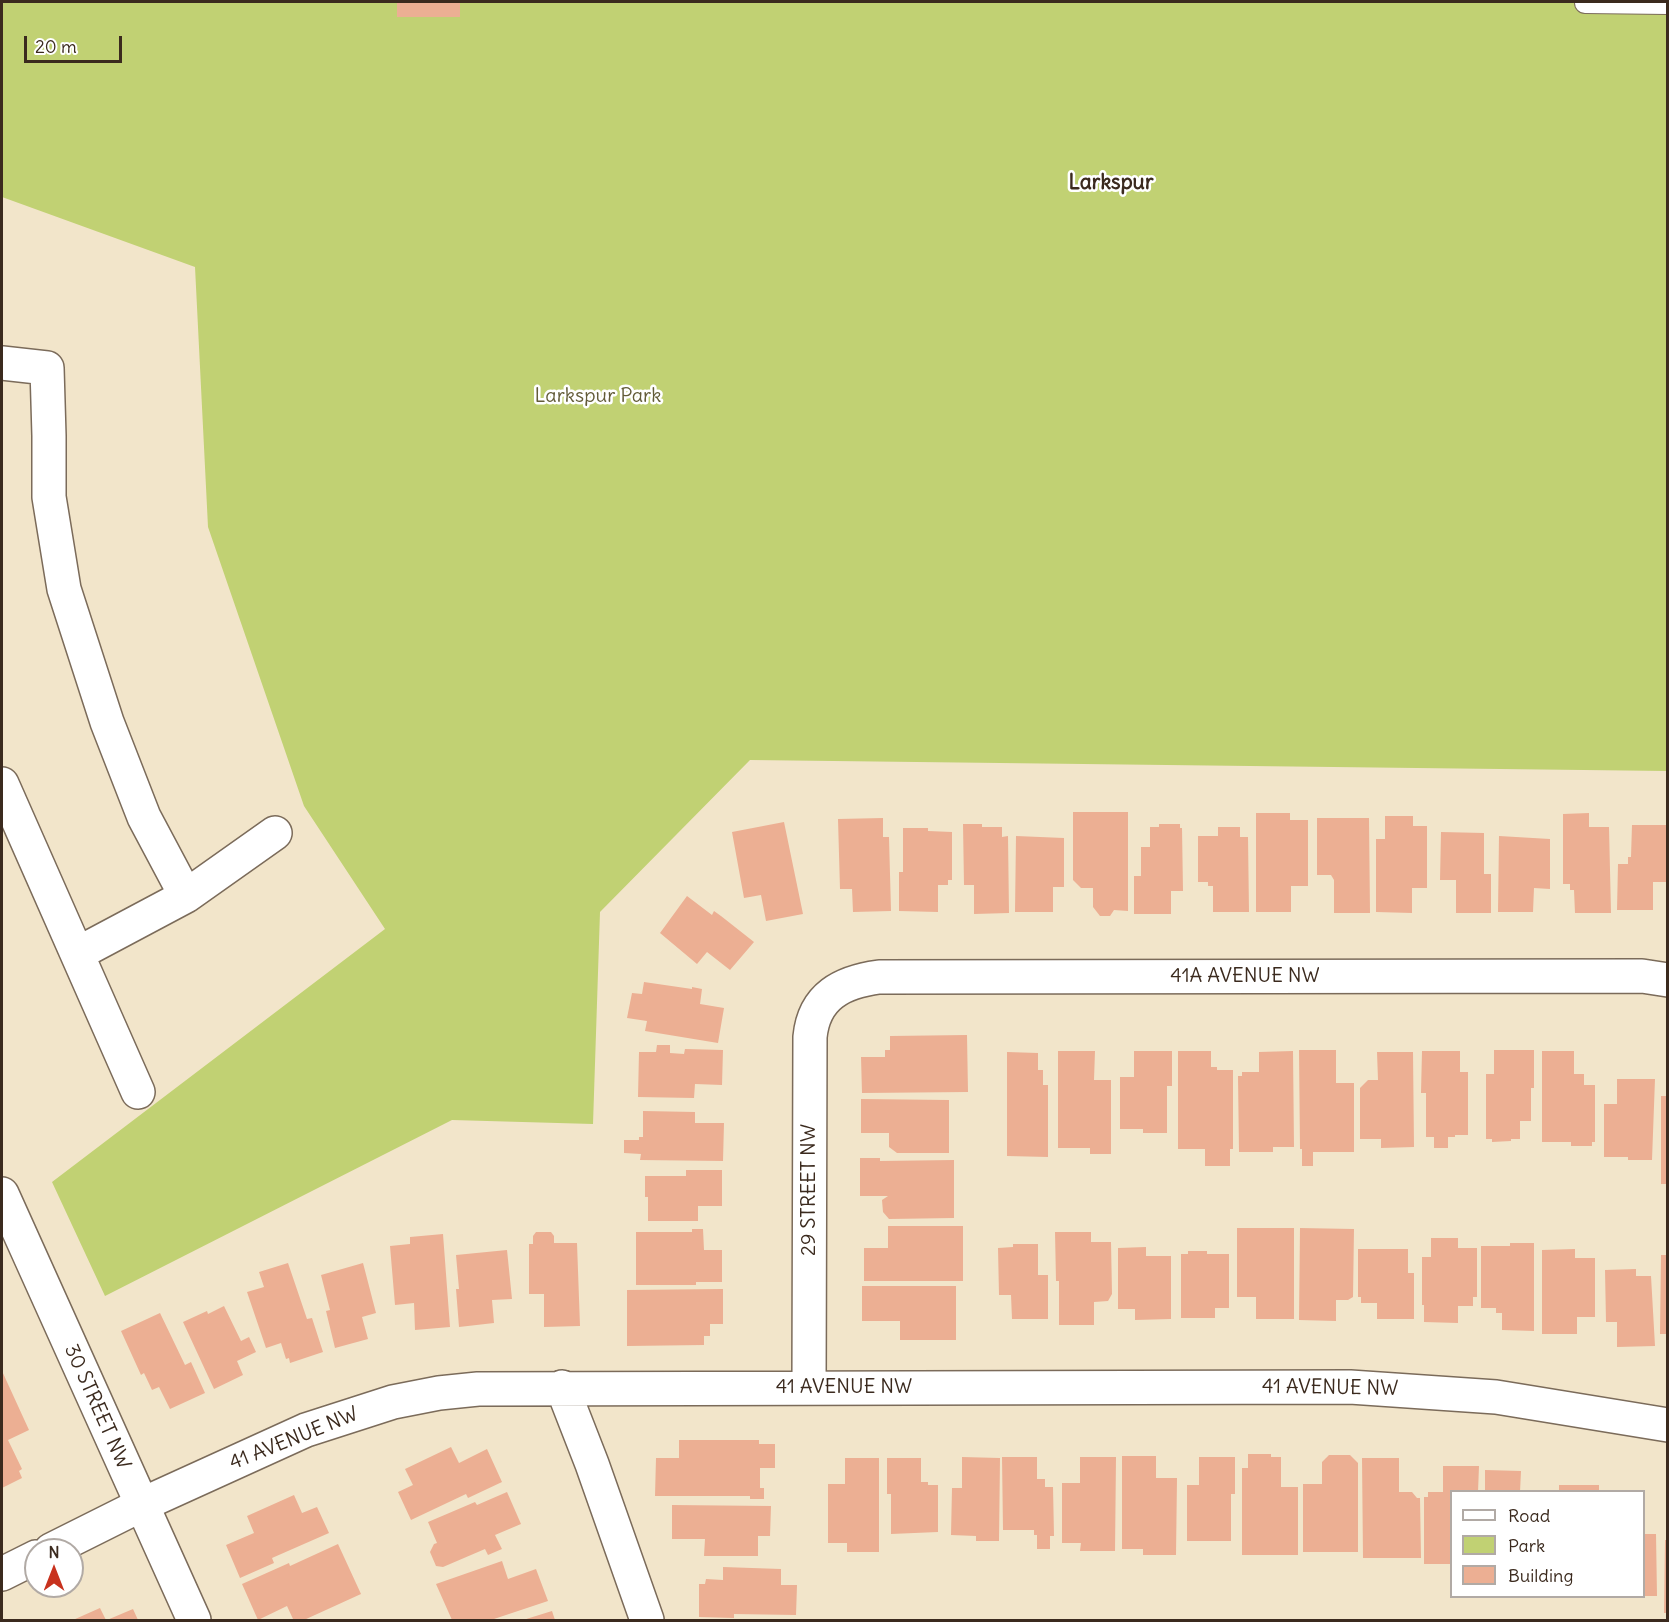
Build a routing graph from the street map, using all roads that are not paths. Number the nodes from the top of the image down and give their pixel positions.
1 (1585, 3) dead end
2 (1668, 4) edge
3 (2, 363) edge
4 (2, 784) edge
5 (275, 833) dead end
6 (186, 896) junction
7 (77, 954) junction
8 (1668, 980) edge
9 (827, 998) joint
10 (138, 1092) dead end
11 (2, 1194) edge
12 (562, 1387) junction
13 (808, 1387) junction
14 (1668, 1425) edge
15 (141, 1505) junction
16 (75, 1538) edge
17 (24, 1563) edge
18 (2, 1574) edge
19 (194, 1620) edge
20 (647, 1620) edge

1 - 2 lane
3 - 6 street
4 - 7 street
5 - 6 street
6 - 7 street
7 - 10 street
8 - 9 street, 41A AVENUE NW
9 - 13 street, 29 STREET NW
11 - 15 street, 30 STREET NW
12 - 13 street, 41 AVENUE NW
12 - 15 street, 41 AVENUE NW
12 - 20 street
13 - 14 street, 41 AVENUE NW
15 - 16 street, 41 AVENUE NW
15 - 19 street, 30 STREET NW
17 - 18 street

